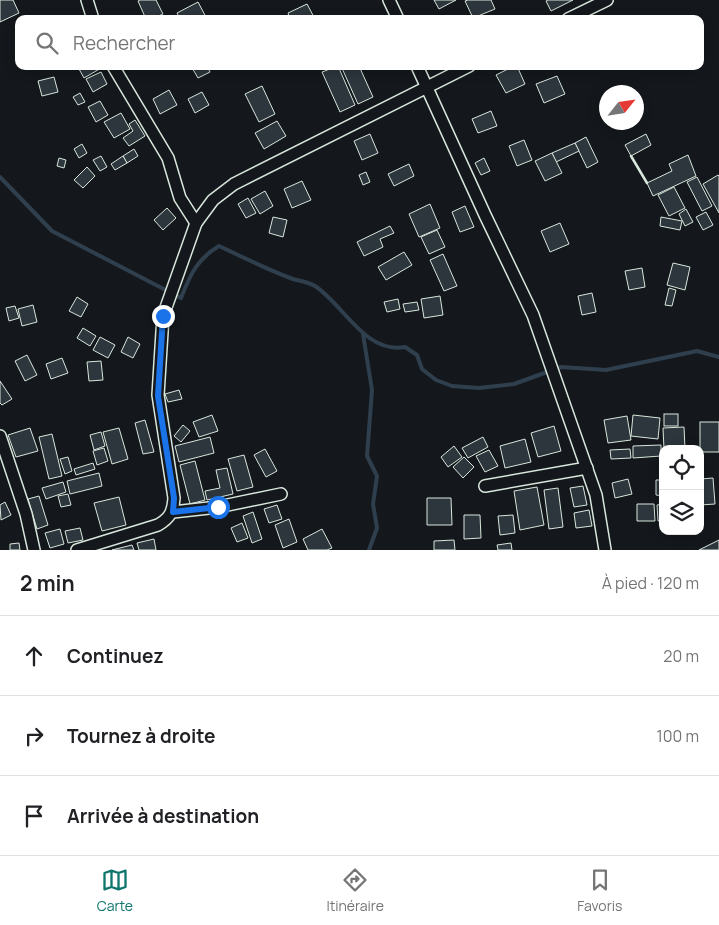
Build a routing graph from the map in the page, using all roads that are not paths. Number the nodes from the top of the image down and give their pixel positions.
1 (87, 0) edge
2 (389, 0) edge
3 (607, 0) edge
4 (92, 15) edge
5 (396, 15) edge
6 (576, 15) edge
7 (115, 70) edge
8 (420, 70) edge
9 (461, 70) edge
10 (426, 87) junction
11 (196, 223) junction
12 (0, 436) edge
13 (587, 468) junction
14 (485, 486) dead end
15 (281, 494) dead end
16 (173, 512) junction
17 (34, 550) edge
18 (77, 550) edge
19 (605, 550) edge

1 - 4 street
2 - 5 street
3 - 6 street
7 - 11 street
8 - 10 street
9 - 10 street
10 - 11 street
10 - 13 street
11 - 16 street
12 - 17 street
13 - 14 street
13 - 19 street
15 - 16 street
16 - 18 street

